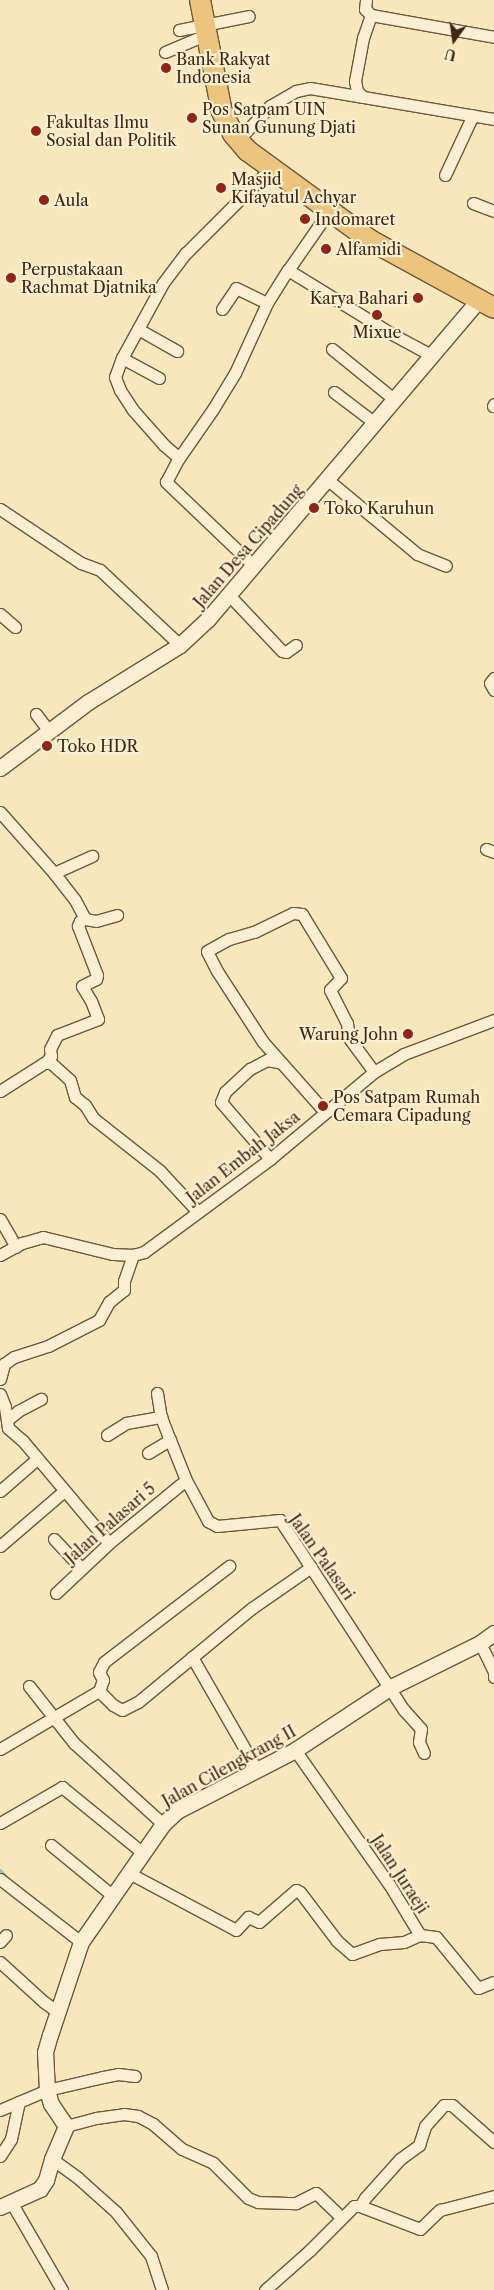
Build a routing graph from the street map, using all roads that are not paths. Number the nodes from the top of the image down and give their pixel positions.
1 (200, 0) edge
2 (366, 0) edge
3 (249, 16) dead end
4 (371, 16) junction
5 (204, 29) junction
6 (179, 30) dead end
7 (494, 37) edge
8 (165, 52) dead end
9 (362, 97) junction
10 (473, 115) junction
11 (494, 119) edge
12 (232, 132) junction
13 (270, 169) junction
14 (445, 175) dead end
15 (473, 202) dead end
16 (329, 211) junction
17 (494, 211) edge
18 (288, 270) junction
19 (267, 303) junction
20 (487, 304) edge
21 (222, 309) dead end
22 (138, 329) junction
23 (332, 349) dead end
24 (177, 351) dead end
25 (431, 355) junction
26 (122, 358) junction
27 (159, 378) dead end
28 (334, 392) dead end
29 (395, 400) junction
30 (375, 423) junction
31 (179, 458) junction
32 (328, 480) junction
33 (0, 510) edge
34 (254, 566) junction
35 (446, 566) dead end
36 (229, 595) junction
37 (0, 614) edge
38 (15, 627) dead end
39 (178, 643) junction
40 (296, 645) dead end
41 (494, 678) edge
42 (494, 690) edge
43 (36, 714) dead end
44 (49, 731) junction
45 (0, 768) edge
46 (0, 812) edge
47 (92, 856) dead end
48 (54, 873) junction
49 (117, 915) dead end
50 (84, 918) junction
51 (494, 1020) edge
52 (46, 1062) junction
53 (282, 1063) junction
54 (374, 1072) junction
55 (0, 1091) edge
56 (325, 1112) junction
57 (270, 1159) junction
58 (198, 1212) junction
59 (0, 1218) edge
60 (16, 1247) junction
61 (0, 1255) edge
62 (133, 1255) junction
63 (0, 1373) edge
64 (157, 1392) dead end
65 (0, 1394) edge
66 (40, 1399) dead end
67 (161, 1417) junction
68 (5, 1427) edge
69 (107, 1435) dead end
70 (170, 1440) junction
71 (148, 1453) dead end
72 (37, 1459) junction
73 (186, 1480) junction
74 (0, 1491) edge
75 (64, 1491) junction
76 (54, 1539) dead end
77 (108, 1543) junction
78 (0, 1546) edge
79 (228, 1566) dead end
80 (311, 1567) junction
81 (81, 1568) junction
82 (56, 1593) dead end
83 (494, 1633) edge
84 (480, 1643) junction
85 (192, 1657) junction
86 (494, 1677) edge
87 (29, 1686) dead end
88 (391, 1687) junction
89 (99, 1691) junction
90 (54, 1719) junction
91 (0, 1749) edge
92 (295, 1750) junction
93 (424, 1753) dead end
94 (257, 1770) junction
95 (0, 1823) edge
96 (163, 1824) junction
97 (52, 1844) dead end
98 (143, 1853) junction
99 (129, 1873) junction
100 (0, 1879) edge
101 (113, 1896) junction
102 (420, 1935) junction
103 (81, 1942) junction
104 (0, 1962) edge
105 (494, 1982) edge
106 (58, 2012) junction
107 (135, 2076) dead end
108 (47, 2090) junction
109 (19, 2102) junction
110 (0, 2110) edge
111 (66, 2126) junction
112 (494, 2142) edge
113 (0, 2156) edge
114 (52, 2159) junction
115 (494, 2196) edge
116 (5, 2204) edge
117 (360, 2206) junction
118 (341, 2217) junction
119 (62, 2290) edge
120 (162, 2290) edge
121 (265, 2290) edge

1 - 5 highway
2 - 4 street
3 - 5 street
4 - 7 street
4 - 9 street
5 - 6 street
5 - 8 street
5 - 12 highway
9 - 10 street
9 - 12 street
10 - 11 street
10 - 14 street
12 - 13 highway
13 - 16 highway
13 - 22 street
15 - 17 street
16 - 18 street
16 - 20 highway
18 - 19 street
18 - 25 street
19 - 21 street
19 - 31 street
20 - 25 street, Jalan Desa Cipadung
22 - 24 street
22 - 26 street
23 - 29 street
25 - 29 street, Jalan Desa Cipadung
26 - 27 street
26 - 31 street
28 - 30 street
29 - 30 street, Jalan Desa Cipadung
30 - 32 street, Jalan Desa Cipadung
31 - 34 street
32 - 34 street, Jalan Desa Cipadung
32 - 35 street
33 - 39 street
34 - 36 street, Jalan Desa Cipadung
36 - 39 street, Jalan Desa Cipadung
36 - 40 street
37 - 38 street
39 - 44 street, Jalan Desa Cipadung
41 - 42 street
43 - 44 street
44 - 45 street, Jalan Desa Cipadung
46 - 48 street
47 - 48 street
48 - 50 street
49 - 50 street
50 - 52 street
51 - 54 street, Jalan Embah Jaksa
52 - 55 street
52 - 58 street
53 - 54 street
53 - 56 street
53 - 57 street
54 - 56 street, Jalan Embah Jaksa
56 - 57 street, Jalan Embah Jaksa
57 - 58 street, Jalan Embah Jaksa
58 - 62 street, Jalan Embah Jaksa
59 - 60 street
60 - 61 street
60 - 62 street
62 - 63 street
64 - 67 street, Jalan Palasari
65 - 68 street
66 - 68 street
67 - 69 street
67 - 70 street, Jalan Palasari
68 - 72 street
70 - 71 street
70 - 73 street, Jalan Palasari
72 - 74 street
72 - 75 street
73 - 77 street, Jalan Palasari 5
73 - 80 street, Jalan Palasari
75 - 77 street
75 - 78 street
76 - 81 street
77 - 81 street, Jalan Palasari 5
79 - 89 street
80 - 85 street
80 - 88 street, Jalan Palasari
81 - 82 street, Jalan Palasari 5
83 - 84 street, Jalan Cilengkrang II
84 - 86 street
84 - 88 street, Jalan Cilengkrang II
85 - 89 street
85 - 94 street
87 - 90 street
88 - 92 street, Jalan Cilengkrang II
88 - 93 street, Jalan Palasari
89 - 90 street
90 - 91 street
90 - 96 street
92 - 94 street, Jalan Cilengkrang II
92 - 102 street, Jalan Juraeji
94 - 96 street, Jalan Cilengkrang II
95 - 98 street
96 - 98 street, Jalan Cilengkrang II
97 - 101 street
98 - 99 street, Jalan Cilengkrang II
99 - 101 street, Jalan Cilengkrang II
99 - 102 street
100 - 103 street
101 - 103 street, Jalan Cilengkrang II
102 - 105 street, Jalan Juraeji
103 - 106 street, Jalan Cilengkrang II
104 - 106 street
106 - 108 street, Jalan Cilengkrang II
107 - 108 street
108 - 109 street
108 - 111 street, Jalan Cilengkrang II
109 - 110 street
109 - 113 street
111 - 114 street
111 - 118 street
112 - 117 street
114 - 116 street
114 - 120 street
115 - 117 street
116 - 119 street
117 - 118 street
118 - 121 street

